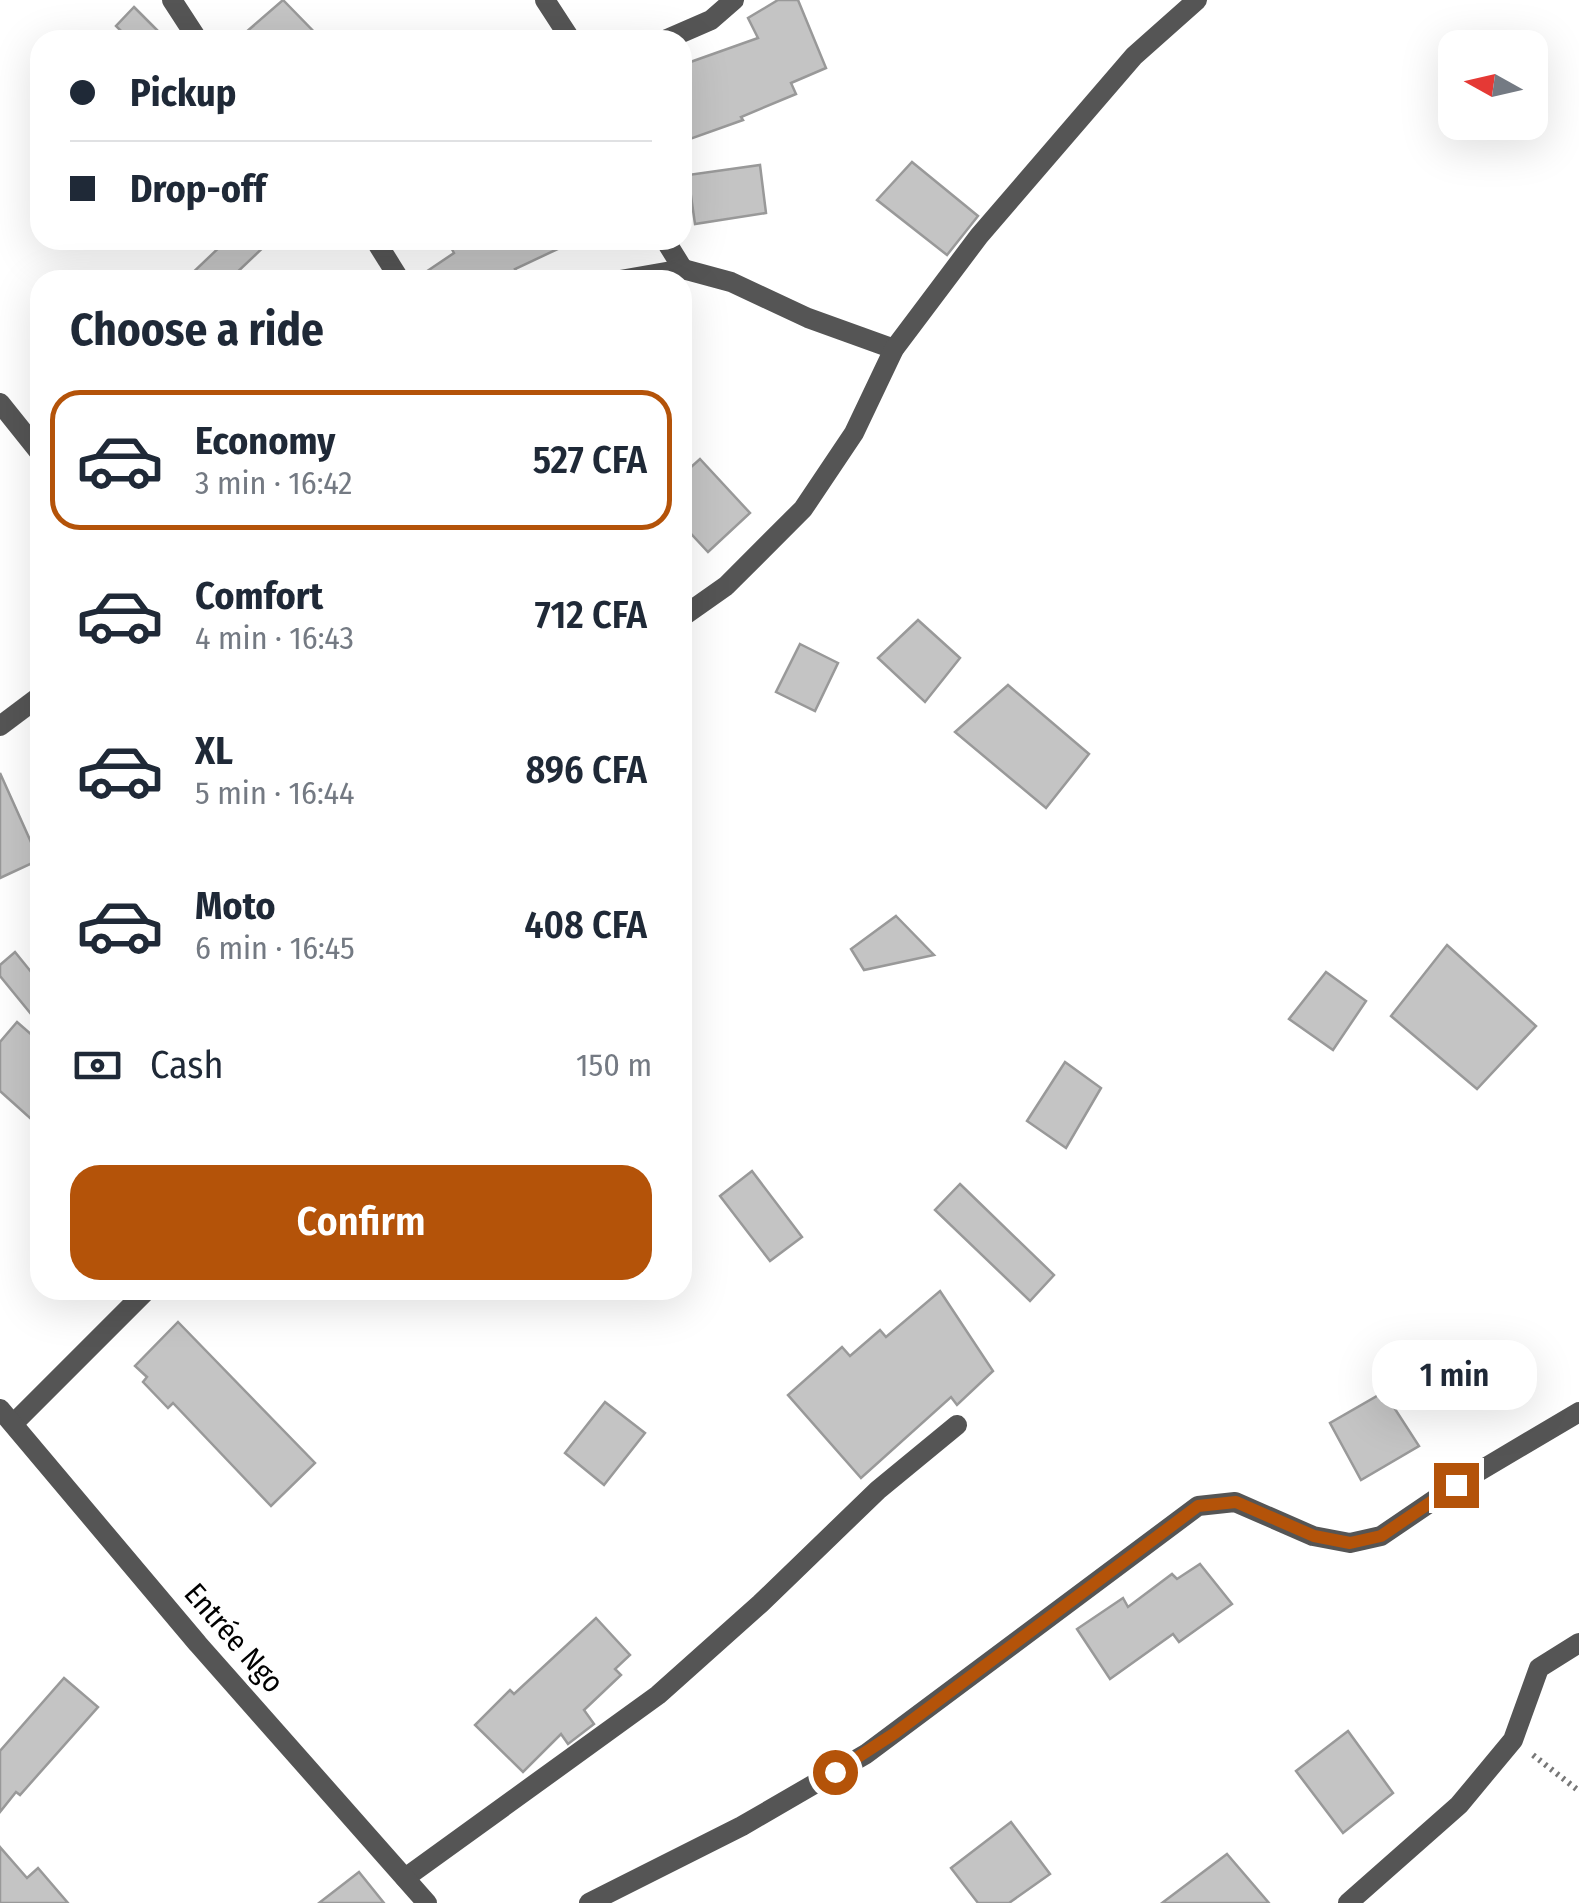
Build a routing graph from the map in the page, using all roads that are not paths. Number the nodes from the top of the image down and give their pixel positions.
1 (172, 0) edge
2 (546, 0) edge
3 (734, 0) edge
4 (1198, 0) edge
5 (192, 30) edge
6 (565, 30) edge
7 (688, 30) edge
8 (672, 250) edge
9 (683, 269) junction
10 (677, 270) edge
11 (687, 270) edge
12 (692, 271) edge
13 (894, 349) junction
14 (0, 403) edge
15 (30, 440) edge
16 (692, 610) edge
17 (30, 704) edge
18 (0, 726) edge
19 (136, 1300) edge
20 (1579, 1412) edge
21 (7, 1416) edge
22 (957, 1424) dead end
23 (1579, 1643) edge
24 (405, 1878) junction
25 (427, 1903) edge
26 (589, 1903) edge
27 (1348, 1903) edge

1 - 5 street
2 - 6 street
3 - 7 street
4 - 13 street
8 - 9 street
9 - 10 street
9 - 11 street
12 - 13 street
13 - 16 street
14 - 15 street
17 - 18 street
19 - 21 street
20 - 26 street
21 - 24 street, Entrée Ngo
22 - 24 street
23 - 27 street
24 - 25 street, Entrée Ngo

